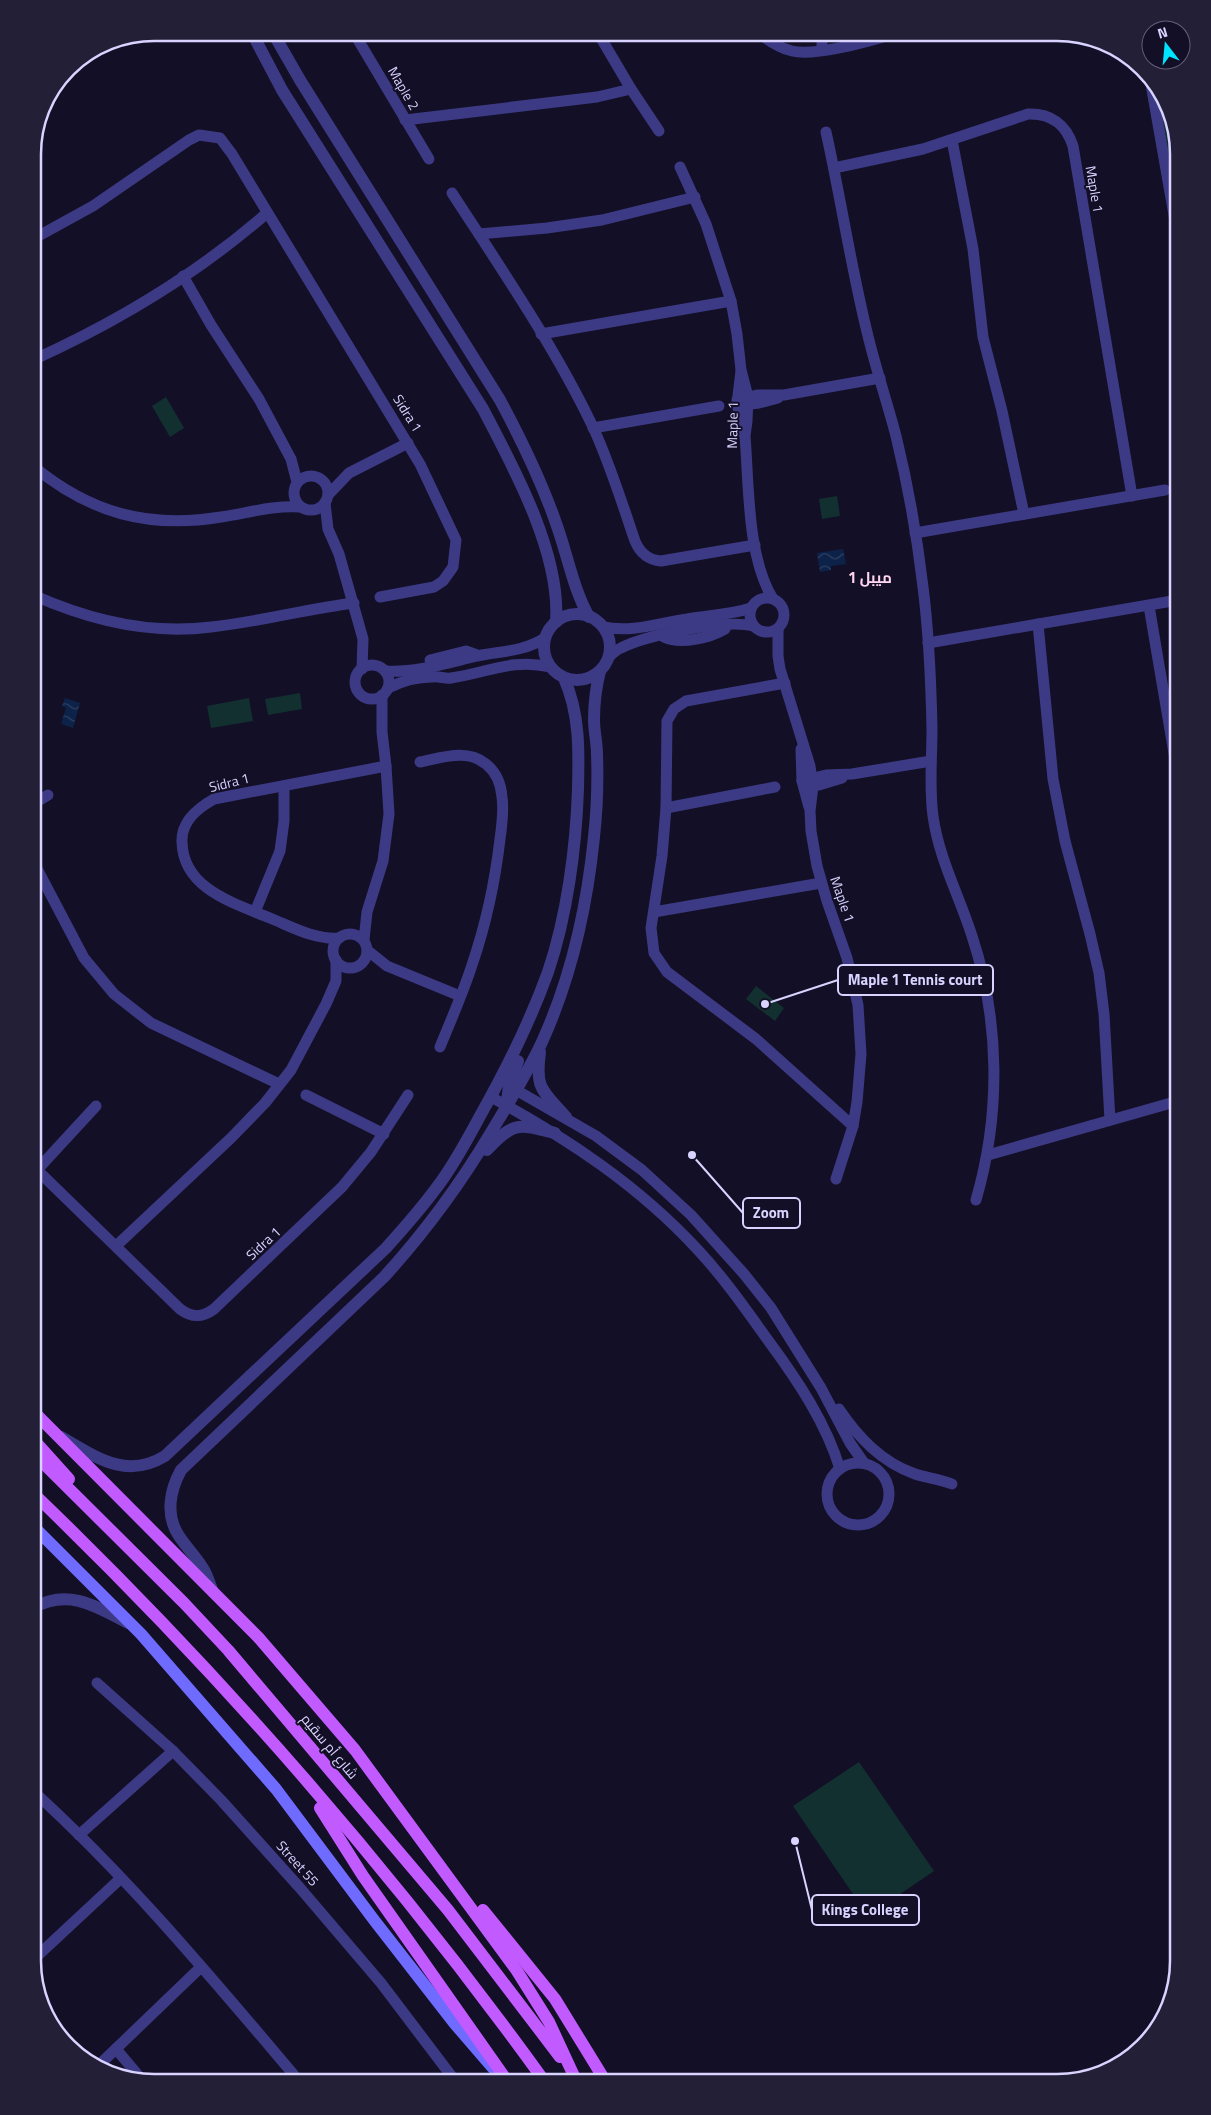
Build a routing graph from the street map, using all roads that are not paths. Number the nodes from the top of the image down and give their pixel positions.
1 (257, 41) edge
2 (278, 41) edge
3 (359, 41) edge
4 (603, 41) edge
5 (770, 41) edge
6 (822, 41) edge
7 (862, 41) edge
8 (822, 50) junction
9 (631, 89) junction
10 (1154, 97) edge
11 (405, 120) junction
12 (659, 131) dead end
13 (826, 132) dead end
14 (952, 140) junction
15 (429, 159) dead end
16 (680, 167) dead end
17 (834, 168) junction
18 (1170, 191) edge
19 (452, 192) dead end
20 (695, 196) junction
21 (267, 213) junction
22 (479, 234) junction
23 (41, 235) edge
24 (183, 276) junction
25 (731, 301) junction
26 (541, 334) junction
27 (41, 356) edge
28 (880, 378) junction
29 (743, 402) junction
30 (719, 406) dead end
31 (593, 428) junction
32 (408, 443) junction
33 (287, 452) junction
34 (41, 472) edge
35 (349, 474) junction
36 (316, 477) junction
37 (295, 487) junction
38 (1165, 490) dead end
39 (1132, 496) junction
40 (327, 499) junction
41 (303, 508) junction
42 (264, 509) junction
43 (1024, 514) junction
44 (328, 529) junction
45 (915, 533) junction
46 (755, 545) junction
47 (760, 574) junction
48 (380, 597) dead end
49 (41, 598) edge
50 (773, 599) junction
51 (1170, 602) edge
52 (354, 603) junction
53 (753, 606) junction
54 (1149, 606) junction
55 (589, 617) junction
56 (556, 622) junction
57 (1038, 624) junction
58 (604, 627) junction
59 (757, 629) junction
60 (778, 629) junction
61 (545, 638) junction
62 (364, 639) junction
63 (928, 643) junction
64 (778, 656) junction
65 (609, 657) junction
66 (550, 667) junction
67 (362, 668) junction
68 (382, 669) junction
69 (600, 671) junction
70 (564, 678) junction
71 (785, 683) junction
72 (385, 692) junction
73 (366, 698) junction
74 (1170, 730) edge
75 (382, 732) junction
76 (931, 761) junction
77 (420, 762) dead end
78 (386, 766) junction
79 (807, 783) junction
80 (284, 786) junction
81 (775, 787) dead end
82 (48, 795) dead end
83 (41, 799) edge
84 (666, 808) junction
85 (821, 883) junction
86 (41, 885) edge
87 (255, 912) junction
88 (367, 912) junction
89 (654, 912) junction
90 (313, 936) junction
91 (344, 936) junction
92 (366, 945) junction
93 (334, 957) junction
94 (358, 965) junction
95 (387, 966) junction
96 (334, 988) junction
97 (460, 996) junction
98 (542, 1042) junction
99 (440, 1047) dead end
100 (279, 1084) junction
101 (509, 1085) junction
102 (306, 1095) dead end
103 (408, 1095) dead end
104 (491, 1097) junction
105 (1170, 1103) edge
106 (96, 1106) dead end
107 (507, 1106) junction
108 (566, 1117) junction
109 (1110, 1120) junction
110 (853, 1126) junction
111 (555, 1133) junction
112 (384, 1134) junction
113 (988, 1155) junction
114 (41, 1162) edge
115 (468, 1170) junction
116 (41, 1174) edge
117 (836, 1179) dead end
118 (976, 1200) dead end
119 (116, 1246) junction
120 (821, 1388) junction
121 (41, 1420) edge
122 (52, 1432) junction
123 (41, 1448) edge
124 (41, 1461) edge
125 (864, 1463) junction
126 (840, 1469) junction
127 (952, 1484) dead end
128 (41, 1501) edge
129 (97, 1517) junction
130 (41, 1535) edge
131 (213, 1592) junction
132 (41, 1604) edge
133 (133, 1626) junction
134 (97, 1683) dead end
135 (173, 1751) junction
136 (304, 1780) junction
137 (378, 1780) junction
138 (41, 1800) edge
139 (79, 1835) junction
140 (120, 1879) junction
141 (41, 1952) edge
142 (201, 1967) junction
143 (116, 2049) junction
144 (103, 2061) edge
145 (136, 2073) edge
146 (293, 2074) edge
147 (450, 2074) edge
148 (500, 2074) edge
149 (501, 2074) edge
150 (539, 2074) edge
151 (572, 2074) edge
152 (574, 2074) edge
153 (601, 2074) edge

1 - 56 street
2 - 55 street
3 - 11 street, Maple 2
4 - 9 street
5 - 8 street
6 - 8 street
7 - 8 street
9 - 11 street
9 - 12 street
10 - 18 street
11 - 15 street, Maple 2
13 - 17 street
14 - 17 street, Maple 1
14 - 39 street, Maple 1
14 - 43 street
16 - 20 street
17 - 28 street
19 - 22 street
20 - 22 street
20 - 25 street
21 - 23 street, Sidra 1
21 - 24 street
21 - 32 street, Sidra 1
22 - 26 street
24 - 27 street
24 - 33 street
25 - 26 street
25 - 29 street
26 - 31 street
28 - 29 street
28 - 45 street
29 - 46 street, Maple 1
30 - 31 street
31 - 46 street
32 - 35 street
32 - 48 street, Sidra 1
33 - 36 street
33 - 37 street
34 - 42 street
35 - 36 street
35 - 40 street
36 - 37 street
36 - 40 street
37 - 41 street
37 - 42 street
38 - 39 street
39 - 43 street
40 - 41 street
40 - 44 street
41 - 42 street
41 - 44 street
43 - 45 street
44 - 52 street
45 - 63 street
46 - 47 street, Maple 1
47 - 50 street
47 - 53 street
49 - 52 street
50 - 53 street
50 - 60 street
51 - 54 street
52 - 62 street
53 - 58 street
53 - 59 street
54 - 57 street
54 - 74 street
55 - 56 street
55 - 58 street
56 - 61 street
57 - 63 street
57 - 109 street
58 - 65 street
59 - 60 street
59 - 64 street
59 - 65 street
60 - 64 street
61 - 66 street
61 - 68 street
62 - 67 street
62 - 68 street
63 - 76 street
64 - 71 street
65 - 69 street
66 - 70 street
66 - 72 street
67 - 68 street
67 - 73 street
68 - 72 street
69 - 70 street
69 - 98 street
70 - 101 street
71 - 79 street
71 - 84 street
72 - 73 street
72 - 75 street
73 - 75 street
75 - 78 street
76 - 79 street
76 - 113 street
77 - 97 street
78 - 80 street, Sidra 1
78 - 88 street
79 - 85 street, Maple 1
80 - 87 street
80 - 87 street, Sidra 1
81 - 84 street
82 - 83 street
84 - 89 street
85 - 89 street
85 - 110 street, Maple 1
86 - 100 street
87 - 90 street, Sidra 1
88 - 91 street
88 - 92 street
89 - 110 street
90 - 91 street
90 - 93 street
91 - 92 street
91 - 93 street
92 - 94 street
92 - 95 street
93 - 94 street
93 - 96 street
94 - 95 street
94 - 96 street
95 - 97 street
96 - 100 street
97 - 99 street
98 - 101 street
98 - 108 street
100 - 119 street
101 - 104 street
101 - 107 street
101 - 108 street
102 - 112 street
103 - 112 street, Sidra 1
104 - 107 street
104 - 122 street
105 - 109 street
106 - 114 street
107 - 111 street
107 - 115 street
108 - 120 street
109 - 113 street
110 - 117 street, Maple 1
111 - 115 street
111 - 126 street
112 - 119 street, Sidra 1
113 - 118 street
115 - 131 street
116 - 119 street, Sidra 1
120 - 125 street
120 - 127 street
121 - 122 main road
122 - 131 main road
123 - 129 main road
124 - 129 main road, شارع أم سقيم
125 - 126 street
125 - 126 street
128 - 136 main road
129 - 151 main road, شارع أم سقيم
130 - 133 main road
131 - 137 main road
132 - 133 street
133 - 148 main road
134 - 135 street, Street 55
135 - 139 street
135 - 147 street, Street 55
136 - 149 main road
136 - 150 main road
137 - 152 main road
137 - 153 main road, شارع أم سقيم
138 - 139 street
139 - 140 street
140 - 141 street
140 - 142 street
142 - 143 street
142 - 146 street
143 - 144 street
143 - 145 street

